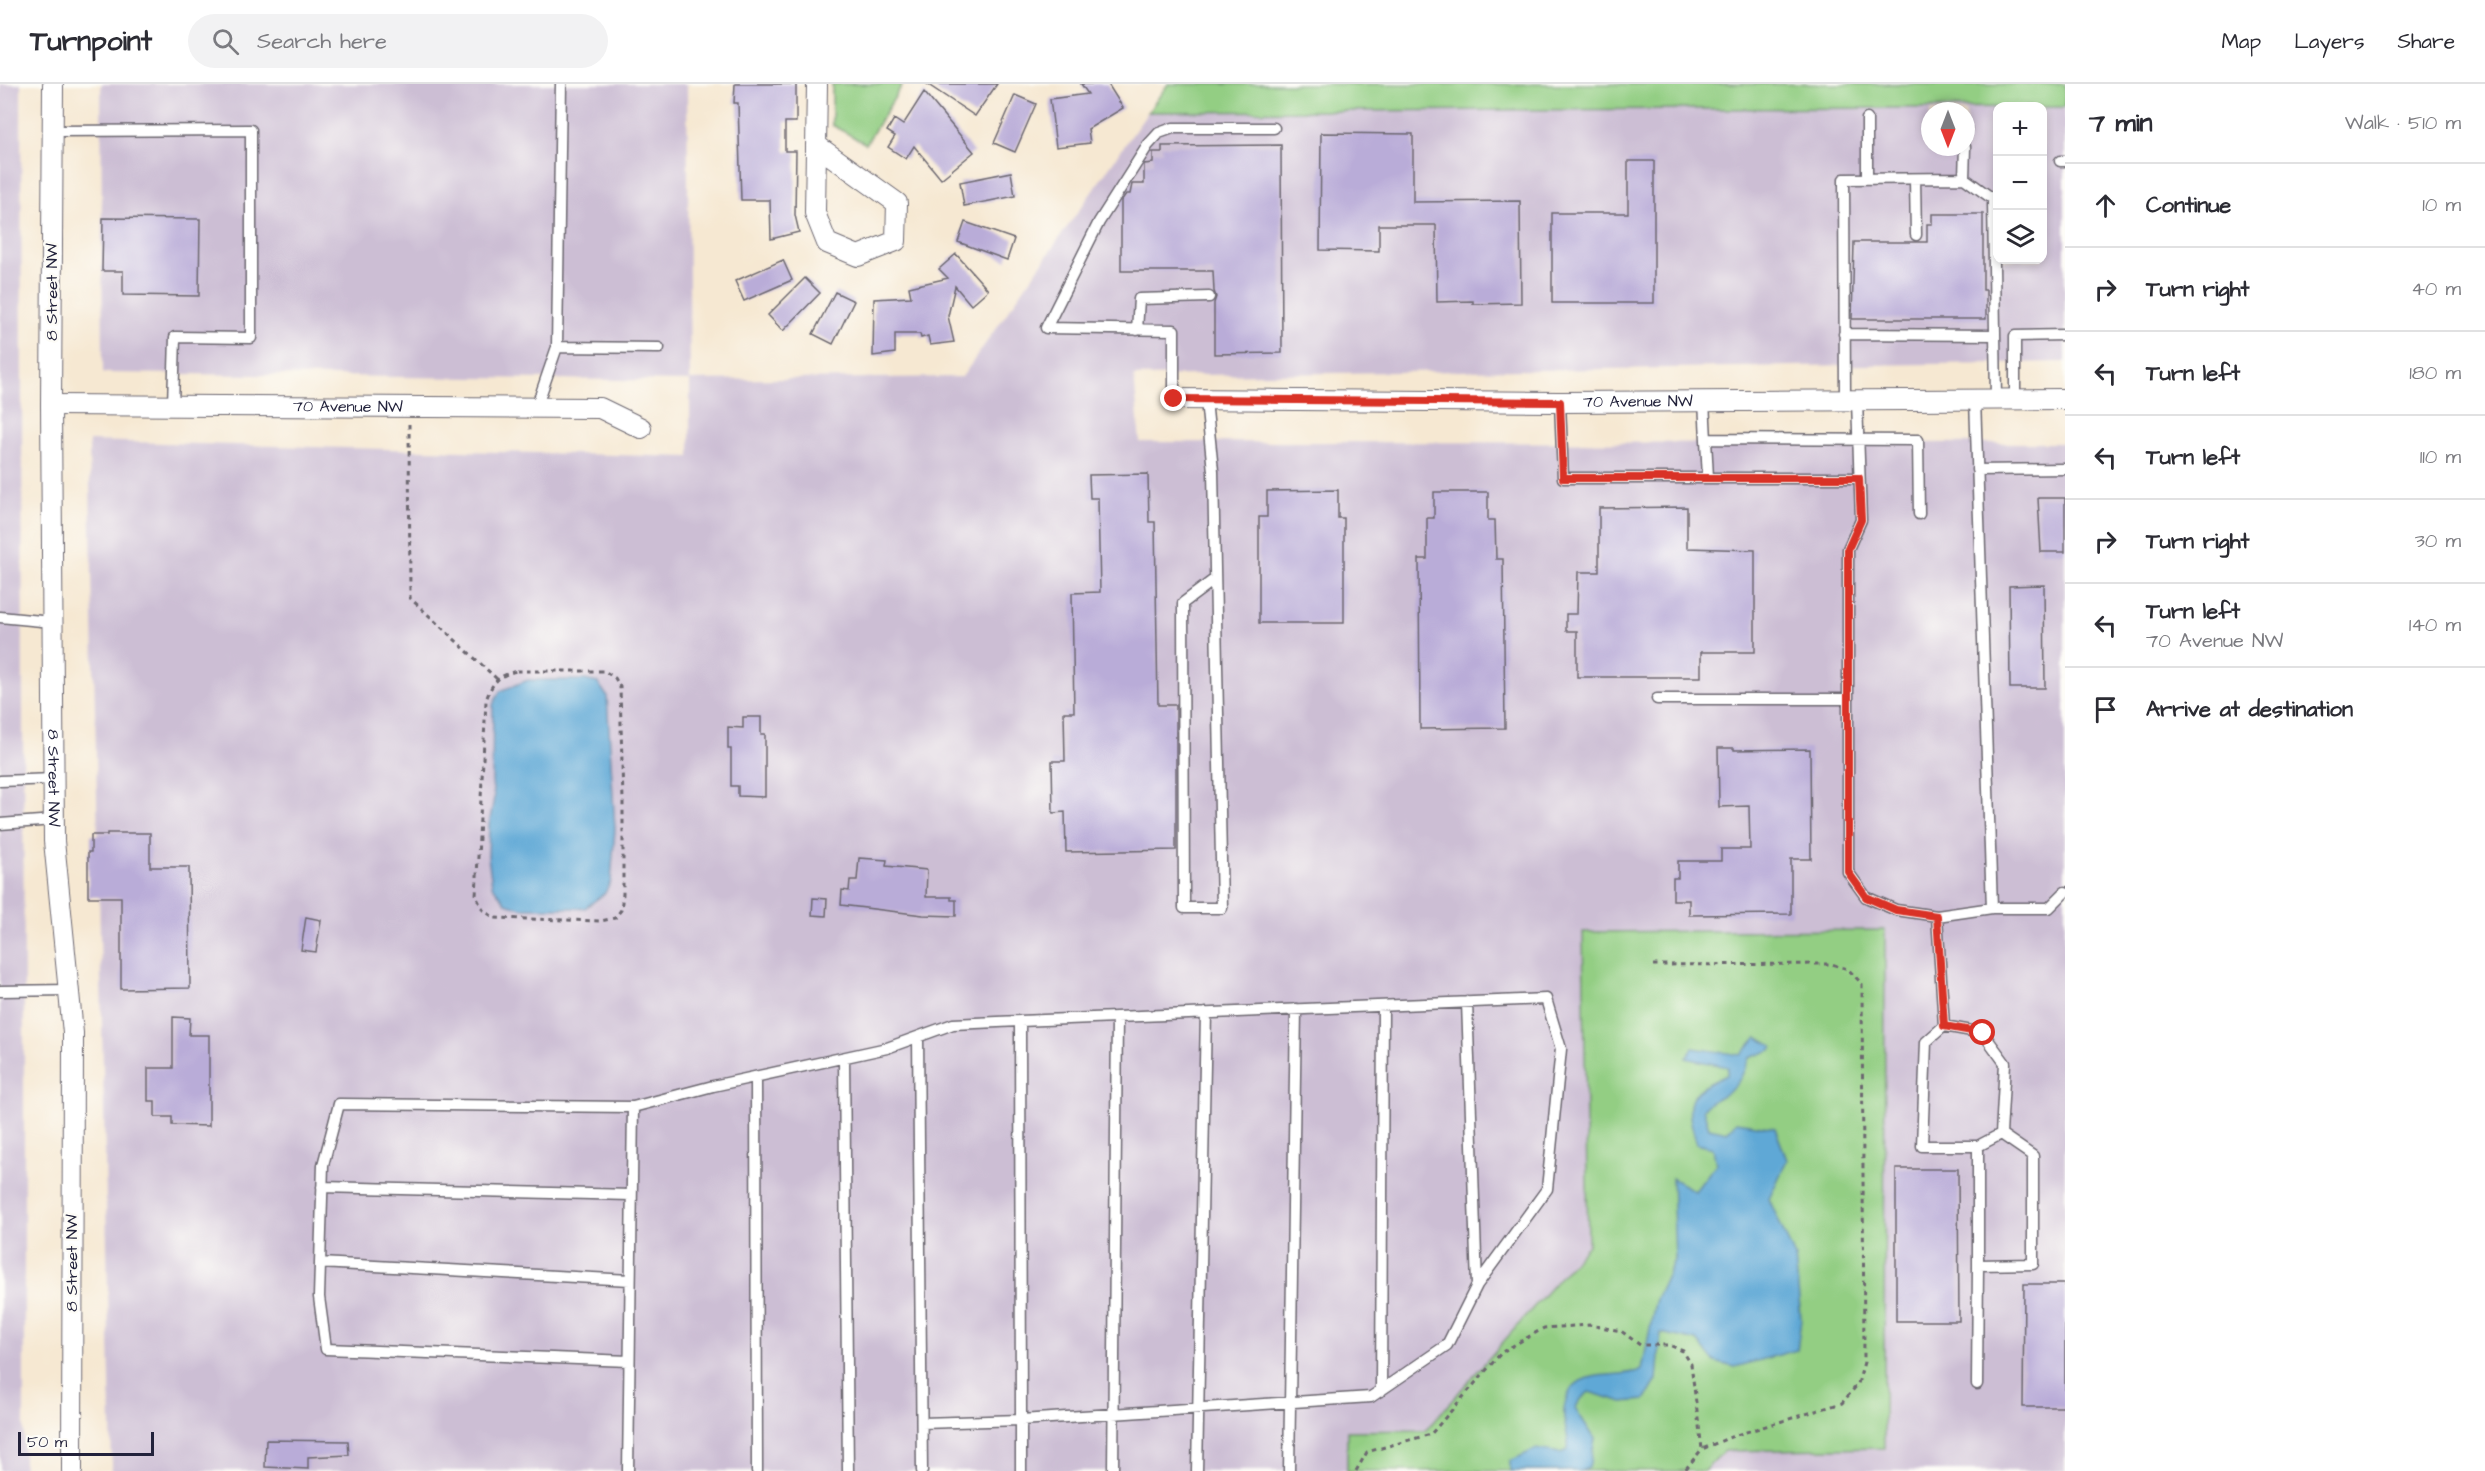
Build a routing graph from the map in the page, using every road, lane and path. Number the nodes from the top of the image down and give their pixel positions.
1 (53, 84) edge
2 (561, 84) edge
3 (817, 84) edge
4 (1867, 118) dead end
5 (1274, 128) dead end
6 (53, 131) junction
7 (816, 145) junction
8 (1965, 156) edge
9 (1915, 178) junction
10 (1964, 178) junction
11 (1867, 179) junction
12 (1916, 235) dead end
13 (1209, 297) dead end
14 (1137, 330) junction
15 (1844, 334) junction
16 (1995, 335) junction
17 (2065, 335) edge
18 (557, 347) junction
19 (659, 348) dead end
20 (1174, 399) joint
21 (1975, 399) junction
22 (2006, 399) junction
23 (2065, 399) edge
24 (1206, 400) junction
25 (1851, 400) junction
26 (1704, 401) junction
27 (1560, 402) junction
28 (51, 405) junction
29 (173, 405) junction
30 (408, 408) junction
31 (536, 408) junction
32 (641, 428) dead end
33 (1706, 439) junction
34 (1858, 440) junction
35 (2065, 469) edge
36 (1977, 470) junction
37 (1707, 478) junction
38 (1859, 478) junction
39 (1919, 514) dead end
40 (1215, 579) junction
41 (0, 617) edge
42 (52, 622) junction
43 (497, 679) junction
44 (1657, 699) dead end
45 (1848, 699) junction
46 (54, 779) junction
47 (0, 781) edge
48 (54, 820) junction
49 (0, 824) edge
50 (2065, 892) edge
51 (1992, 908) junction
52 (1937, 916) junction
53 (1653, 965) dead end
54 (69, 990) junction
55 (0, 991) edge
56 (1467, 1002) junction
57 (1383, 1006) junction
58 (1296, 1009) junction
59 (1206, 1013) junction
60 (1118, 1017) junction
61 (1020, 1021) junction
62 (1944, 1026) junction
63 (918, 1037) junction
64 (844, 1058) junction
65 (756, 1077) junction
66 (633, 1107) junction
67 (2001, 1134) junction
68 (1978, 1146) junction
69 (322, 1187) junction
70 (631, 1195) junction
71 (320, 1263) junction
72 (1978, 1266) junction
73 (630, 1280) junction
74 (1477, 1285) junction
75 (629, 1361) junction
76 (1977, 1384) dead end
77 (1381, 1391) junction
78 (1290, 1402) junction
79 (1197, 1409) junction
80 (1112, 1414) junction
81 (1021, 1420) junction
82 (922, 1423) junction
83 (1702, 1449) junction
84 (72, 1471) edge
85 (628, 1471) edge
86 (757, 1471) edge
87 (848, 1471) edge
88 (922, 1471) edge
89 (1021, 1471) edge
90 (1113, 1471) edge
91 (1197, 1471) edge
92 (1289, 1471) edge
93 (1356, 1471) edge
94 (1684, 1471) edge

1 - 6 street, 8 Street NW
2 - 18 lane
3 - 7 street
4 - 11 lane
5 - 14 lane
6 - 28 street, 8 Street NW
6 - 29 lane
7 - 7 street
8 - 10 lane
9 - 10 lane
9 - 11 lane
9 - 12 lane
10 - 16 lane
11 - 15 lane
13 - 14 lane
14 - 20 lane
15 - 16 lane
15 - 25 lane
16 - 22 lane
17 - 22 lane
18 - 19 lane
18 - 31 lane
20 - 24 street, 70 Avenue NW
21 - 22 street, 70 Avenue NW
21 - 25 street, 70 Avenue NW
21 - 36 lane
22 - 23 street, 70 Avenue NW
24 - 27 street, 70 Avenue NW
24 - 40 lane
25 - 26 street, 70 Avenue NW
25 - 34 lane
26 - 27 street, 70 Avenue NW
26 - 33 lane
27 - 37 lane
28 - 29 street, 70 Avenue NW
28 - 42 street, 8 Street NW
29 - 30 street, 70 Avenue NW
30 - 31 street, 70 Avenue NW
30 - 43 path
31 - 32 street, 70 Avenue NW
33 - 34 lane
33 - 37 lane
34 - 38 lane
34 - 39 lane
35 - 36 lane
36 - 51 lane
37 - 38 lane
38 - 45 lane
40 - 40 lane
41 - 42 lane
42 - 46 street, 8 Street NW
43 - 43 path
44 - 45 lane
45 - 52 lane
46 - 47 lane
46 - 48 street, 8 Street NW
48 - 49 lane
48 - 54 street, 8 Street NW
50 - 51 lane
51 - 52 lane
52 - 62 lane
53 - 83 path
54 - 55 lane
54 - 84 street, 8 Street NW
56 - 57 lane
56 - 74 lane
56 - 74 lane
57 - 58 lane
57 - 77 lane
58 - 59 lane
58 - 78 lane
59 - 60 lane
59 - 79 lane
60 - 61 lane
60 - 80 lane
61 - 63 lane
61 - 81 lane
62 - 67 lane
62 - 68 lane
63 - 64 lane
63 - 82 lane
64 - 65 lane
64 - 87 lane
65 - 66 lane
65 - 86 lane
66 - 69 lane
66 - 70 lane
67 - 68 lane
67 - 72 lane
68 - 72 lane
69 - 70 lane
69 - 71 lane
70 - 73 lane
71 - 73 lane
71 - 75 lane
72 - 76 lane
73 - 75 lane
74 - 77 lane
75 - 85 lane
77 - 78 lane
78 - 79 lane
78 - 92 lane
79 - 80 lane
79 - 91 lane
80 - 81 lane
80 - 90 lane
81 - 82 lane
81 - 89 lane
82 - 88 lane
83 - 93 path
83 - 94 path

